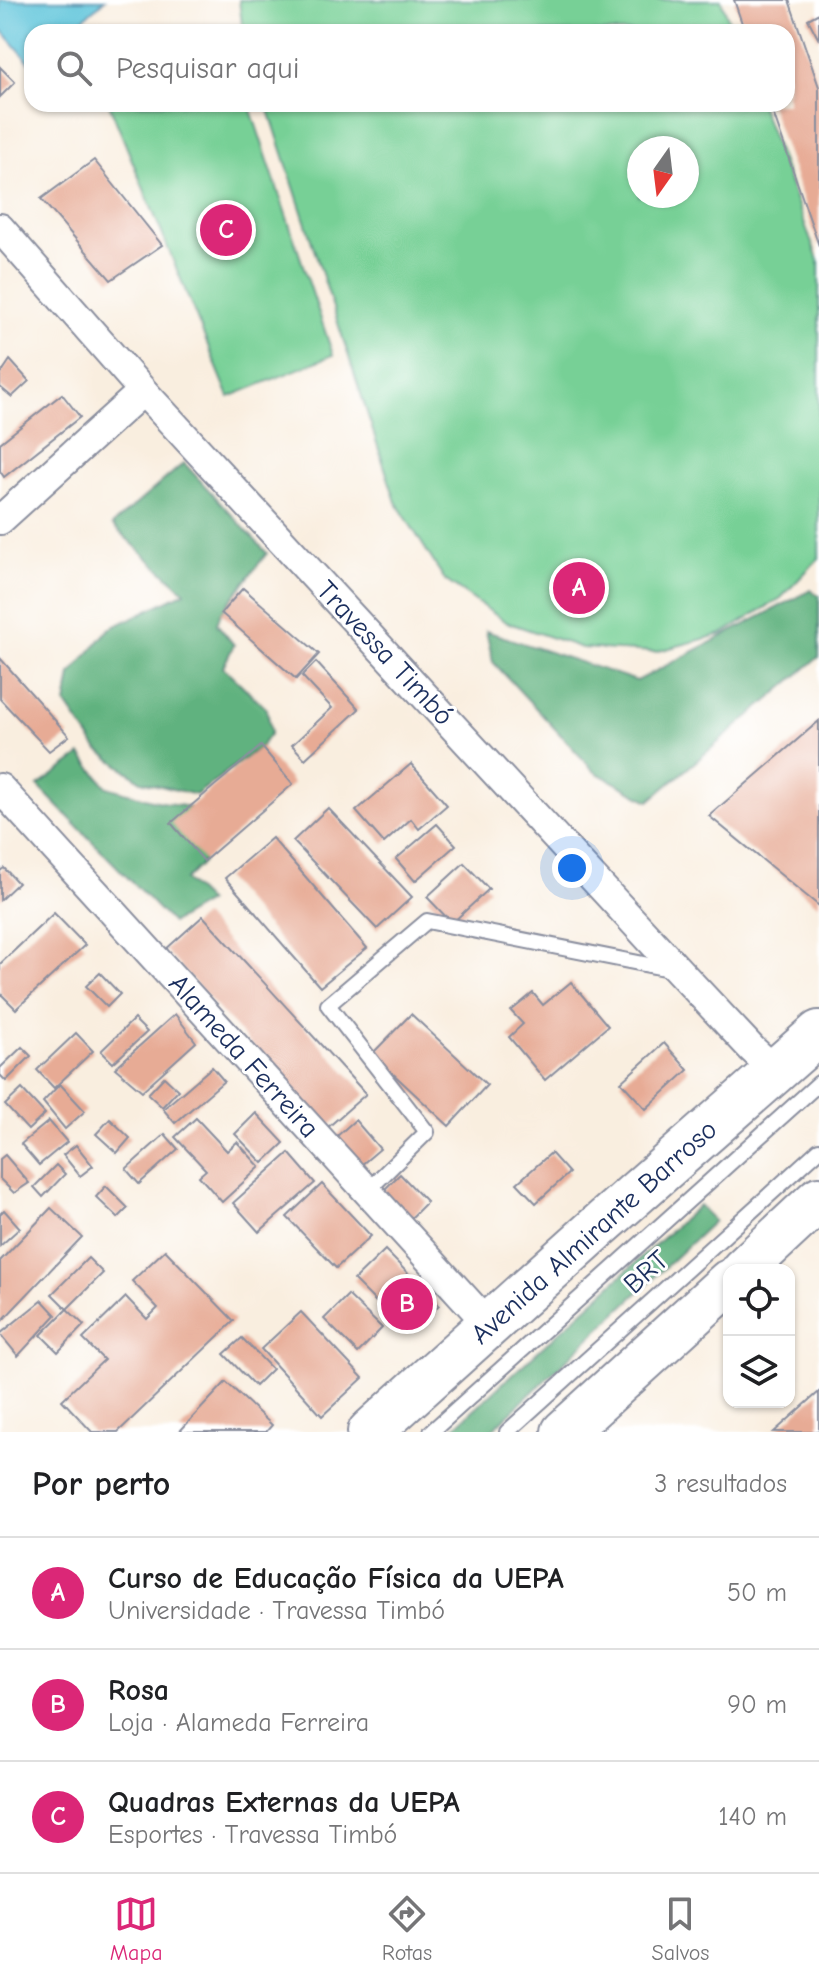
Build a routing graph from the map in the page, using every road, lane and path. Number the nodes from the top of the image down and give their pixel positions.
1 (0, 228) edge
2 (143, 391) junction
3 (0, 520) edge
4 (0, 788) edge
5 (679, 971) junction
6 (819, 1033) edge
7 (777, 1072) junction
8 (819, 1083) edge
9 (819, 1150) edge
10 (367, 1191) junction
11 (819, 1199) edge
12 (749, 1264) edge
13 (723, 1287) edge
14 (489, 1325) junction
15 (370, 1432) edge
16 (431, 1432) edge
17 (507, 1432) edge
18 (564, 1432) edge

1 - 2 street, Travessa Timbó
2 - 3 street
2 - 5 street, Travessa Timbó
4 - 10 street, Alameda Ferreira
5 - 7 street, Travessa Timbó
5 - 10 lane
6 - 7 highway, Avenida Almirante Barroso
7 - 14 highway, Avenida Almirante Barroso
8 - 16 lane, BRT
9 - 17 lane, BRT
10 - 14 street, Alameda Ferreira
11 - 12 highway
13 - 18 highway
14 - 15 highway, Avenida Almirante Barroso

